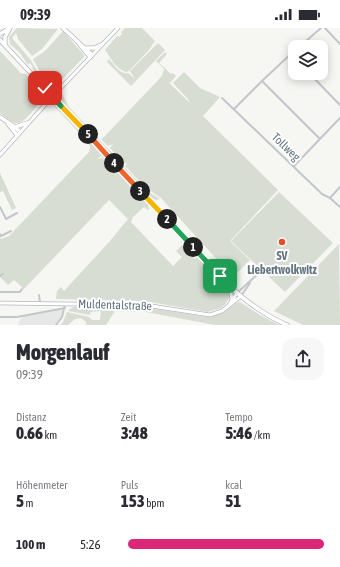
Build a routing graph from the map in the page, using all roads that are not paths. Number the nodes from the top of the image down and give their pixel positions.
1 (10, 28) edge
2 (63, 28) edge
3 (118, 28) edge
4 (321, 28) edge
5 (325, 28) edge
6 (0, 34) edge
7 (307, 40) edge
8 (1, 42) edge
9 (78, 42) junction
10 (340, 44) edge
11 (6, 46) junction
12 (101, 46) junction
13 (86, 48) junction
14 (91, 56) junction
15 (288, 56) edge
16 (315, 80) edge
17 (262, 81) junction
18 (222, 98) dead end
19 (340, 105) edge
20 (234, 109) junction
21 (0, 117) edge
22 (340, 118) edge
23 (7, 123) junction
24 (27, 123) junction
25 (15, 127) junction
26 (19, 134) junction
27 (320, 139) junction
28 (0, 155) edge
29 (293, 166) junction
30 (340, 187) edge
31 (330, 198) junction
32 (0, 207) edge
33 (340, 207) edge
34 (18, 216) dead end
35 (12, 231) dead end
36 (0, 234) edge
37 (262, 270) dead end
38 (230, 286) junction
39 (21, 291) dead end
40 (0, 292) edge
41 (39, 294) dead end
42 (239, 295) junction
43 (232, 300) junction
44 (0, 303) edge
45 (40, 304) junction
46 (65, 306) junction
47 (227, 308) junction
48 (0, 317) edge
49 (56, 325) edge
50 (288, 325) edge

1 - 6 main road
1 - 11 main road
2 - 9 main road
3 - 12 main road
4 - 7 street
5 - 10 street
8 - 11 main road
9 - 13 main road
9 - 14 main road
11 - 38 main road
12 - 13 main road
12 - 14 main road
13 - 14 main road
14 - 24 main road, bridge
15 - 17 street
16 - 19 street
17 - 20 street
17 - 27 street
18 - 20 street, Tollweg
20 - 29 street, Tollweg
21 - 23 main road
22 - 27 street
23 - 25 main road
23 - 26 main road
24 - 25 main road
24 - 26 main road
25 - 26 main road
26 - 28 main road
27 - 29 street
29 - 31 street, Tollweg
30 - 31 street
31 - 33 street, Tollweg
32 - 34 street
35 - 36 street
37 - 42 street, Muldentalstraße
38 - 42 main road
38 - 43 main road
39 - 40 street
41 - 45 street
42 - 43 main road, Muldentalstraße
42 - 47 main road, Muldentalstraße
42 - 50 main road
43 - 47 main road, Muldentalstraße
44 - 45 main road, Muldentalstraße
45 - 46 main road, Muldentalstraße
46 - 47 main road, Muldentalstraße
46 - 48 street
46 - 49 street

